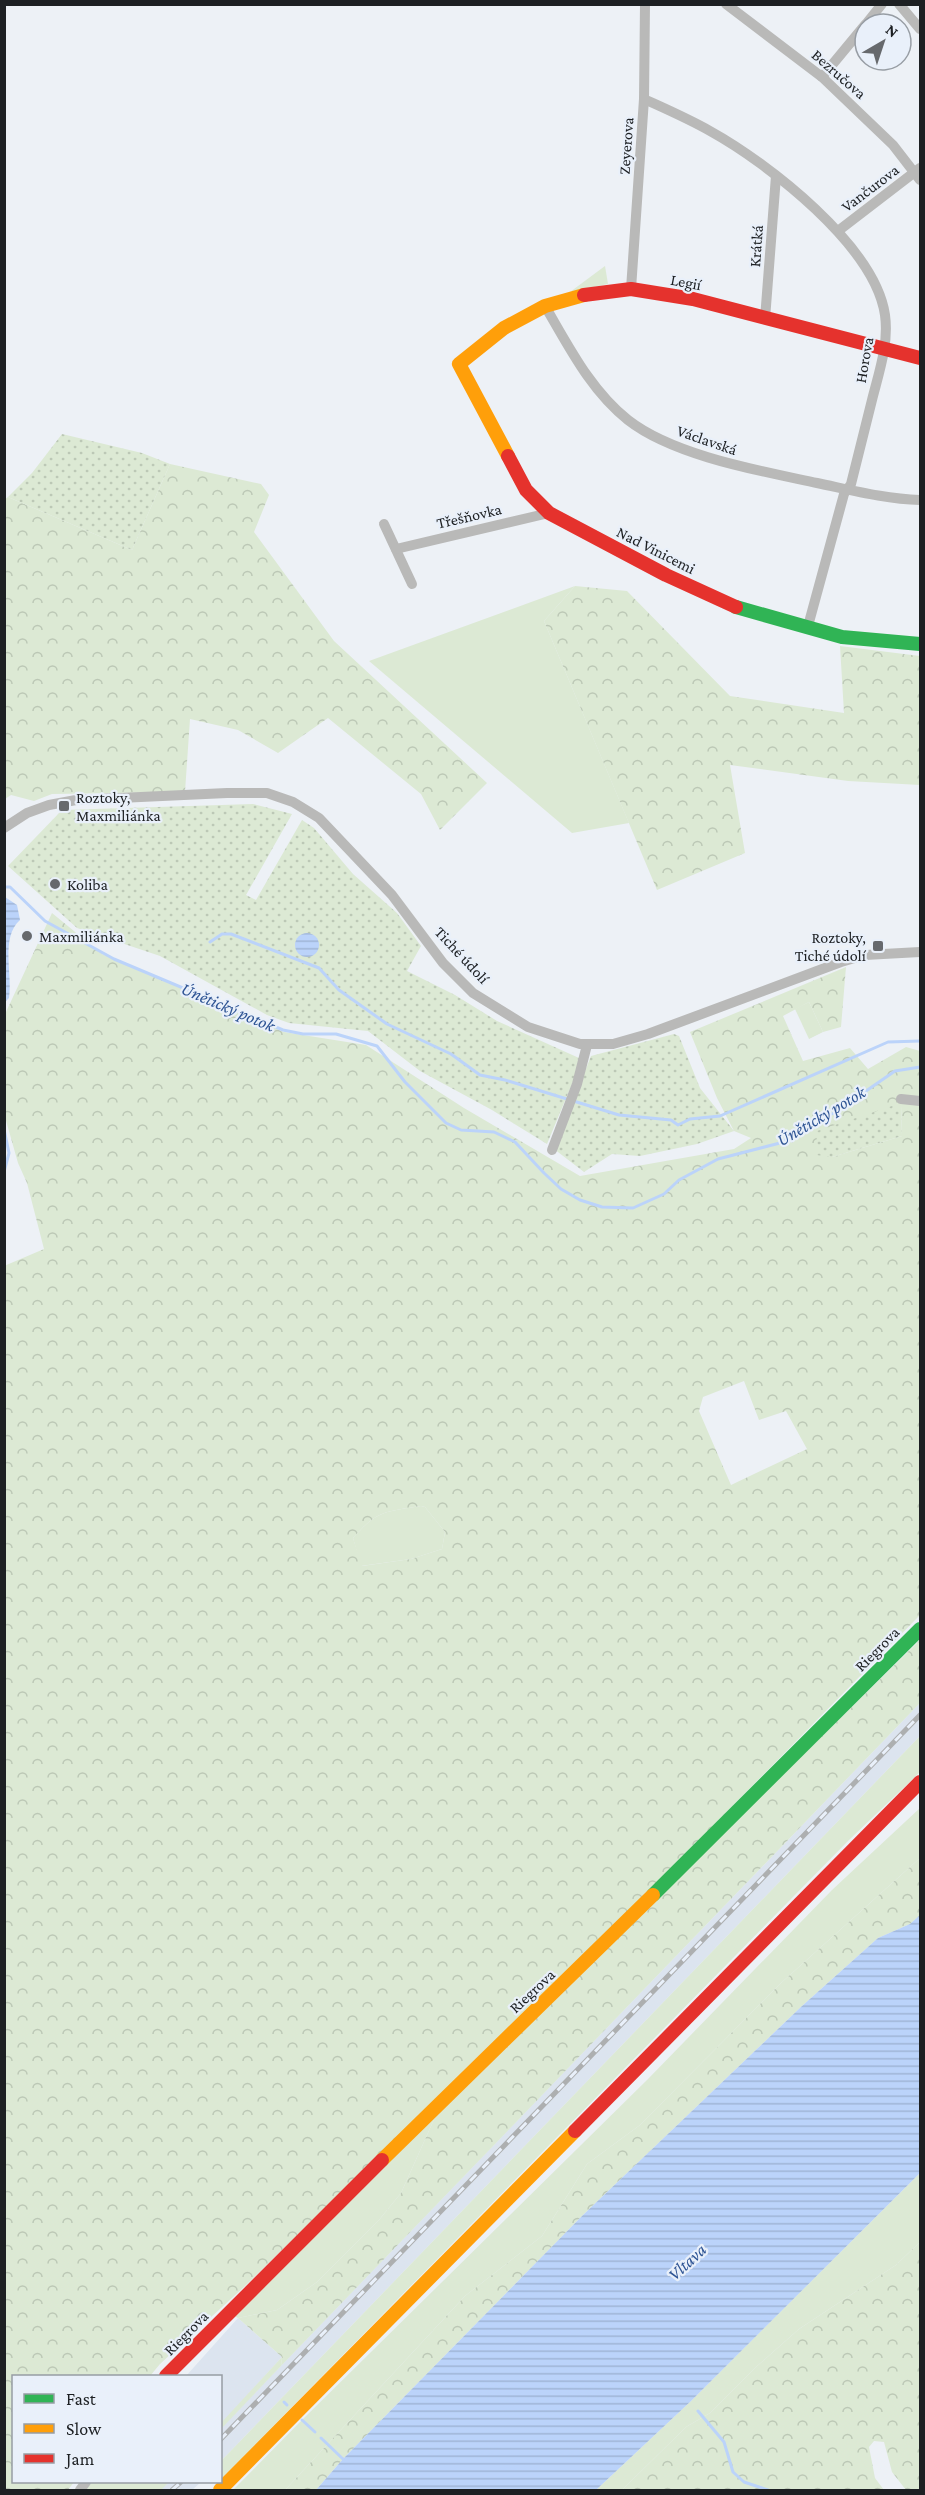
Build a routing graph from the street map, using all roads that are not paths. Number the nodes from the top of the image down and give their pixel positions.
1 (645, 4) edge
2 (726, 4) edge
3 (899, 4) edge
4 (921, 29) edge
5 (853, 40) edge
6 (822, 77) junction
7 (644, 99) junction
8 (919, 174) edge
9 (776, 176) junction
10 (838, 231) junction
11 (631, 289) junction
12 (546, 306) junction
13 (765, 319) junction
14 (885, 348) junction
15 (921, 358) edge
16 (459, 364) joint
17 (847, 489) junction
18 (921, 500) edge
19 (549, 513) junction
20 (384, 524) dead end
21 (396, 549) junction
22 (412, 584) dead end
23 (808, 626) junction
24 (921, 644) edge
25 (4, 828) edge
26 (921, 952) edge
27 (587, 1045) junction
28 (901, 1099) dead end
29 (921, 1101) edge
30 (552, 1150) dead end
31 (921, 1629) edge
32 (921, 1782) edge
33 (166, 2375) edge
34 (220, 2490) edge

1 - 7 street, Zeyerova
2 - 6 street, Bezručova
3 - 4 street
5 - 6 street
6 - 8 street, Bezručova
7 - 9 street, Horova
7 - 11 street, Zeyerova
8 - 10 street, Vančurova
9 - 10 street, Horova
9 - 13 street, Krátká
10 - 14 street, Horova
11 - 12 street, Legií
11 - 13 street, Legií
12 - 16 street, Legií
12 - 17 street, Václavská
13 - 14 street, Legií
14 - 15 street, Legií
14 - 17 street, Horova
16 - 19 street, Nad Vinicemi
17 - 18 street, Václavská
17 - 23 street, Horova
19 - 21 street, Třešňovka
19 - 23 street, Nad Vinicemi
20 - 21 street
21 - 22 street
23 - 24 street, Nad Vinicemi
25 - 27 street, Tiché údolí
26 - 27 street, Tiché údolí
27 - 30 street
28 - 29 street
31 - 33 street, Riegrova
32 - 34 street

